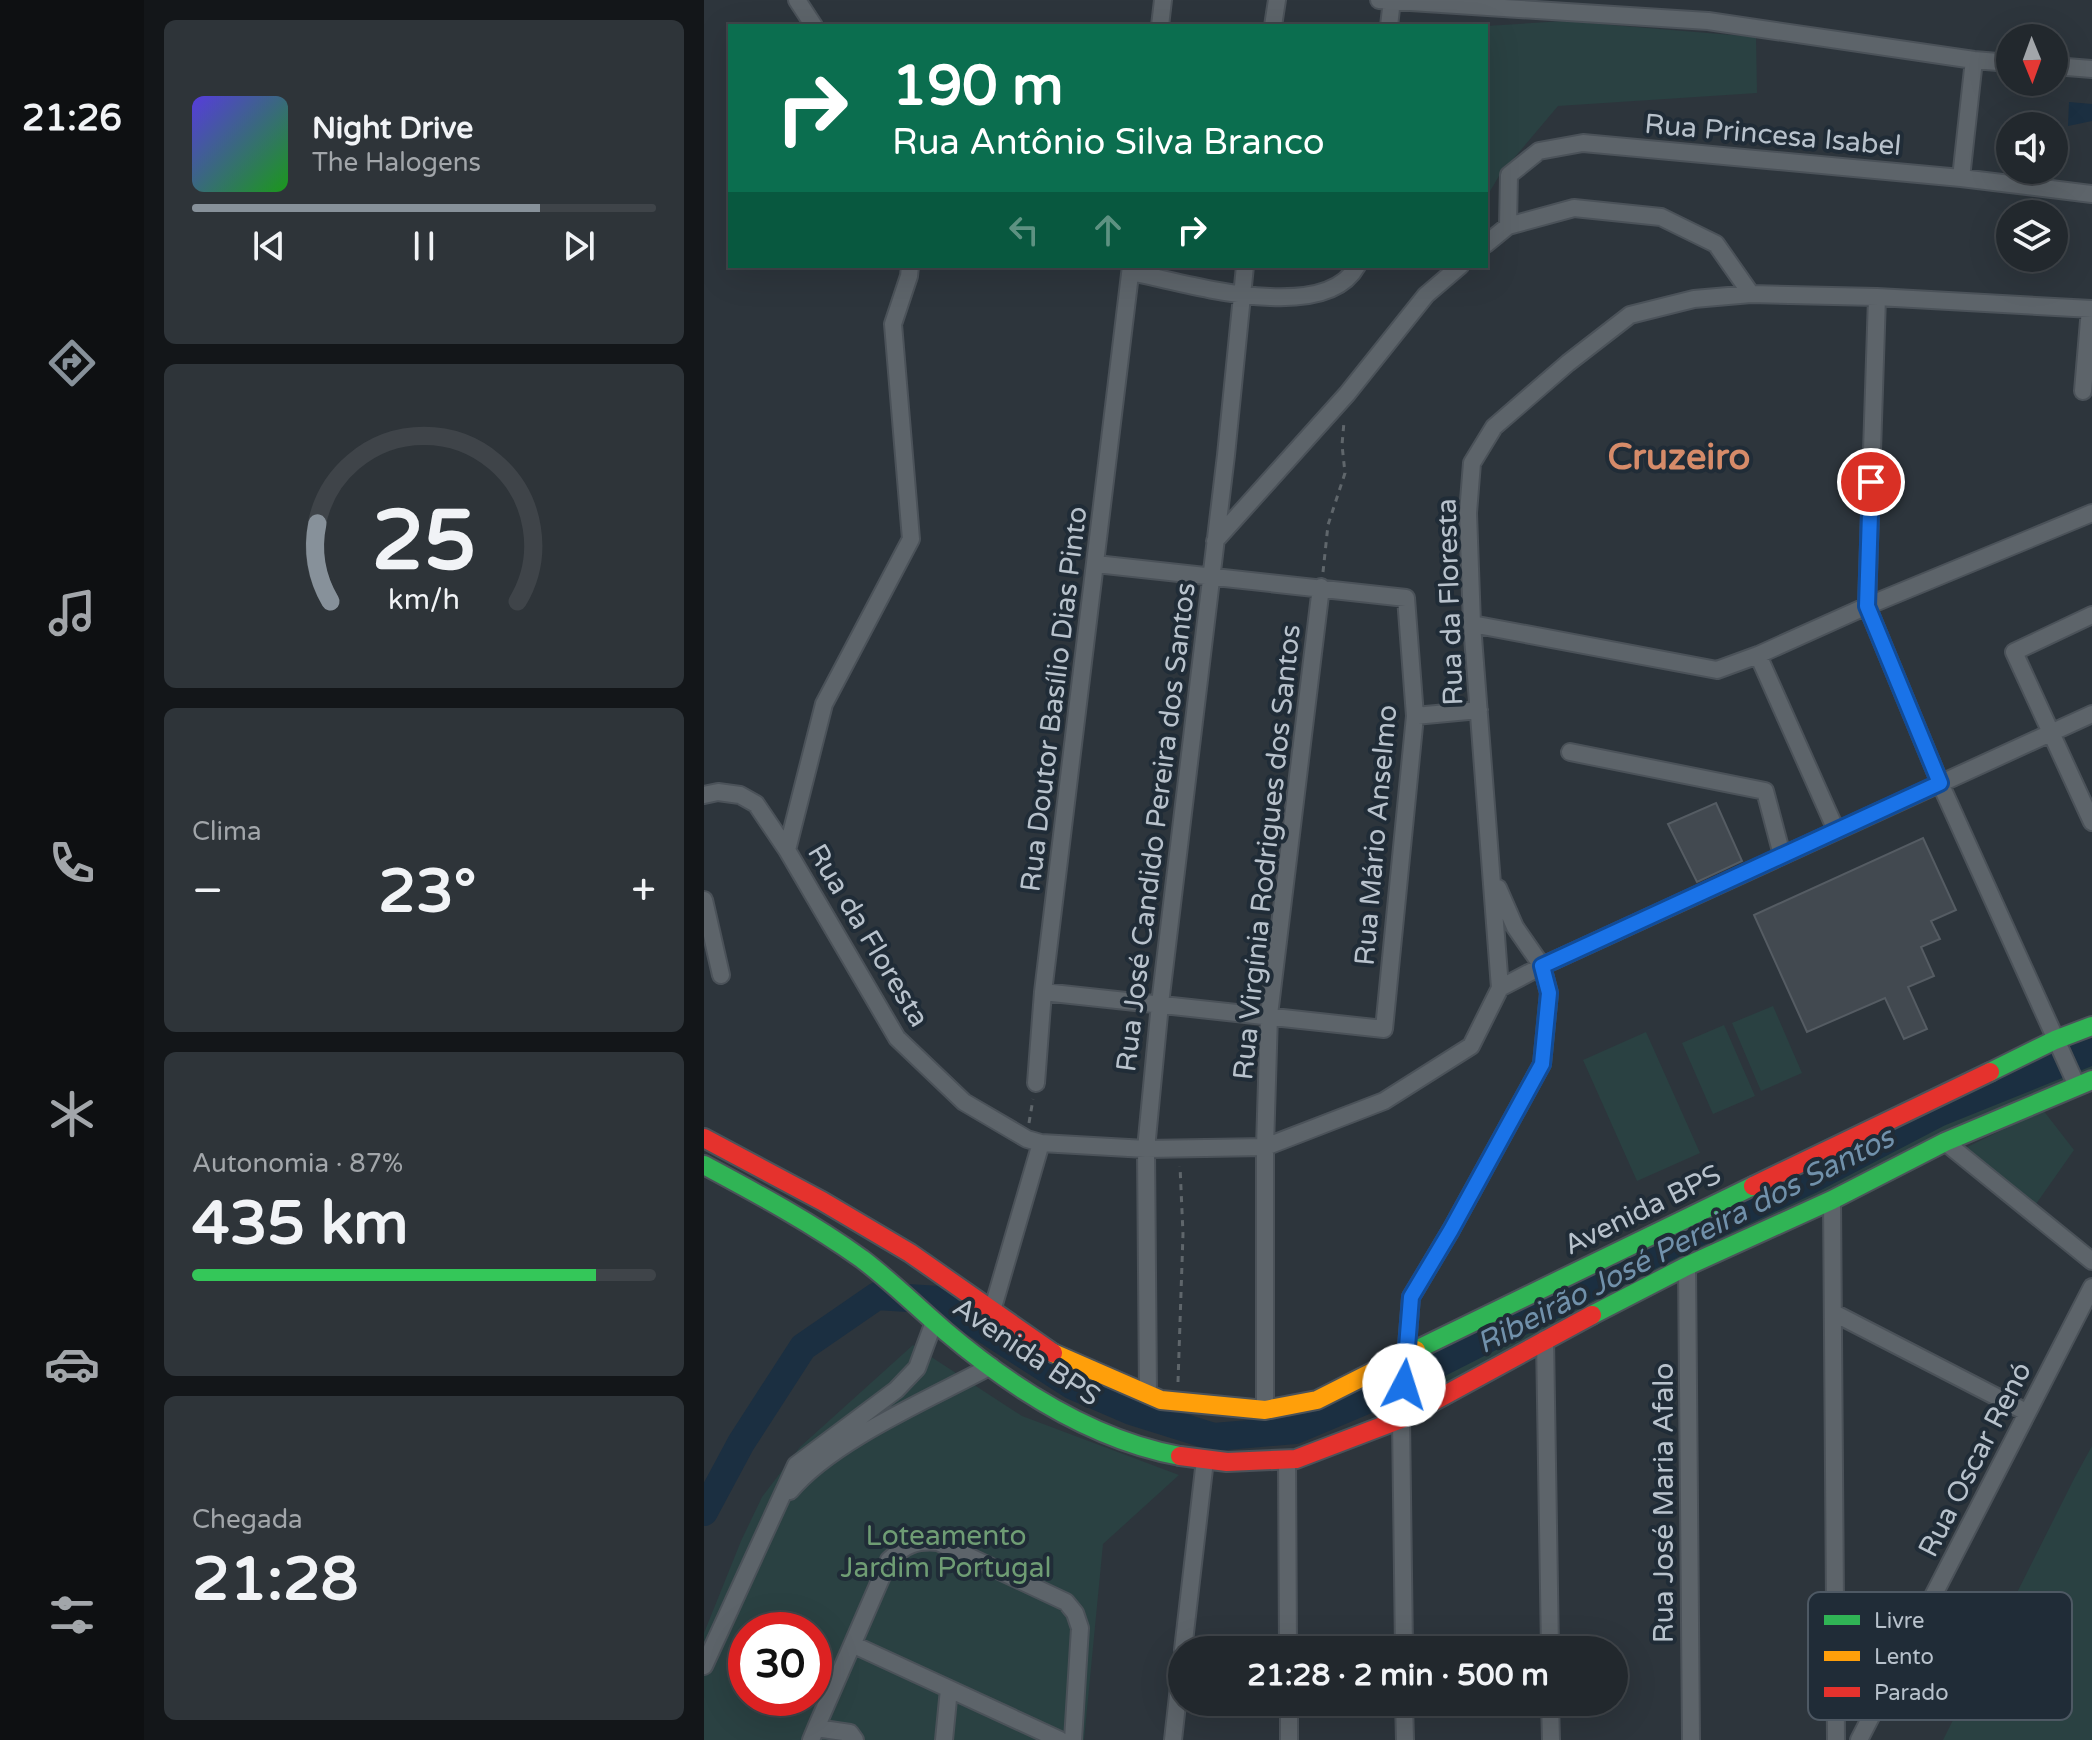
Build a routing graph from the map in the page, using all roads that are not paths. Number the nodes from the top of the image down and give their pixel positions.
1 (797, 0) edge
2 (1163, 0) edge
3 (1277, 0) edge
4 (1388, 1) edge
5 (813, 24) edge
6 (1160, 24) edge
7 (1273, 24) edge
8 (1389, 24) edge
9 (1974, 60) junction
10 (1996, 62) edge
11 (2068, 67) edge
12 (2092, 69) edge
13 (1961, 178) junction
14 (2092, 194) edge
15 (1508, 226) junction
16 (1488, 242) edge
17 (910, 268) edge
18 (1245, 268) edge
19 (1356, 268) edge
20 (1458, 268) edge
21 (1131, 269) edge
22 (1241, 294) junction
23 (1751, 294) junction
24 (1877, 297) junction
25 (2091, 309) edge
26 (2083, 391) dead end
27 (2092, 513) edge
28 (1215, 541) junction
29 (1096, 564) junction
30 (1210, 577) junction
31 (1321, 587) junction
32 (1867, 606) junction
33 (2092, 615) edge
34 (1472, 624) junction
35 (1758, 655) junction
36 (1479, 710) junction
37 (2092, 714) edge
38 (1415, 716) junction
39 (2051, 733) junction
40 (1570, 752) dead end
41 (1940, 783) junction
42 (704, 795) edge
43 (2092, 822) edge
44 (1836, 830) junction
45 (787, 850) junction
46 (1782, 855) junction
47 (1492, 875) junction
48 (704, 900) edge
49 (1542, 966) junction
50 (721, 975) dead end
51 (1500, 988) junction
52 (1043, 992) junction
53 (1160, 1004) junction
54 (1269, 1015) junction
55 (2092, 1026) edge
56 (2057, 1044) junction
57 (1036, 1083) road end
58 (2084, 1083) edge
59 (704, 1138) edge
60 (1034, 1141) junction
61 (1945, 1142) junction
62 (1265, 1147) junction
63 (1146, 1149) junction
64 (704, 1165) edge
65 (1832, 1200) junction
66 (2092, 1261) edge
67 (1687, 1266) junction
68 (2092, 1287) edge
69 (992, 1311) junction
70 (1834, 1313) junction
71 (928, 1317) junction
72 (1545, 1339) junction
73 (1406, 1356) junction
74 (991, 1366) junction
75 (917, 1368) junction
76 (941, 1393) junction
77 (1148, 1395) junction
78 (1265, 1410) junction
79 (2026, 1412) junction
80 (1401, 1415) junction
81 (1287, 1459) junction
82 (1204, 1469) junction
83 (776, 1507) junction
84 (1835, 1592) edge
85 (1934, 1592) edge
86 (1185, 1636) edge
87 (1288, 1636) edge
88 (1404, 1636) edge
89 (1550, 1636) edge
90 (854, 1645) junction
91 (704, 1666) edge
92 (949, 1689) junction
93 (1176, 1716) edge
94 (1289, 1716) edge
95 (1404, 1716) edge
96 (1550, 1716) edge
97 (1836, 1720) edge
98 (1869, 1720) edge
99 (814, 1734) edge
100 (855, 1740) edge
101 (944, 1740) edge
102 (1060, 1740) edge
103 (1073, 1740) edge
104 (1173, 1740) edge
105 (1289, 1740) edge
106 (1405, 1740) edge
107 (1551, 1740) edge
108 (1691, 1740) edge
109 (1836, 1740) edge
110 (1859, 1740) edge

1 - 5 street
2 - 6 street
3 - 7 street
4 - 8 street
4 - 9 street
9 - 10 street
9 - 13 street
11 - 12 street
13 - 14 street, Rua Princesa Isabel
13 - 15 street, Rua Princesa Isabel
15 - 16 street
15 - 23 street
17 - 45 street
18 - 22 street, Rua José Candido Pereira dos Santos
19 - 22 street
20 - 28 street
21 - 22 street
21 - 29 street, Rua Doutor Basílio Dias Pinto
22 - 28 street, Rua José Candido Pereira dos Santos
23 - 24 street, Rua da Floresta
23 - 34 street, Rua da Floresta
24 - 25 street, Rua da Floresta
24 - 32 street
25 - 26 street
27 - 32 street
28 - 30 street, Rua José Candido Pereira dos Santos
29 - 30 street
29 - 52 street, Rua Doutor Basílio Dias Pinto
30 - 31 street
30 - 53 street, Rua José Candido Pereira dos Santos
31 - 38 street, Rua Mário Anselmo
31 - 54 street, Rua Virgínia Rodrigues dos Santos
32 - 35 street
32 - 41 street
33 - 39 street
34 - 35 street
34 - 36 street, Rua da Floresta
35 - 44 street
36 - 38 street
36 - 47 street, Rua da Floresta
37 - 39 street
38 - 54 street, Rua Mário Anselmo
39 - 41 street
39 - 43 street
40 - 46 street
41 - 44 street
41 - 56 street
42 - 45 street, Rua da Floresta
44 - 46 street
45 - 60 street, Rua da Floresta
46 - 49 street
47 - 49 street
47 - 51 street, Rua da Floresta
48 - 50 street
49 - 51 street
49 - 73 street
51 - 62 street, Rua da Floresta
52 - 53 street
52 - 57 street, Rua Doutor Basílio Dias Pinto
53 - 54 street
53 - 63 street, Rua José Candido Pereira dos Santos
54 - 62 street, Rua Virgínia Rodrigues dos Santos
55 - 56 main road, Avenida BPS
56 - 58 street
56 - 73 main road, Avenida BPS
58 - 61 main road, Avenida BPS
59 - 69 main road, Avenida BPS
60 - 63 street, Rua da Floresta
60 - 69 street
61 - 65 main road, Avenida BPS
61 - 66 street
62 - 63 street, Rua da Floresta
62 - 78 street, Rua Virgínia Rodrigues dos Santos
63 - 77 street, Rua José Candido Pereira dos Santos
64 - 71 main road, Avenida BPS
65 - 67 main road, Avenida BPS
65 - 70 street
67 - 72 main road, Avenida BPS
67 - 108 street, Rua José Maria Afalo
68 - 79 street, Rua Oscar Renó
69 - 77 main road, Avenida BPS
70 - 79 street
70 - 84 street
71 - 74 main road, Avenida BPS
71 - 75 street
72 - 80 main road, Avenida BPS
72 - 89 street
73 - 78 main road, Avenida BPS
73 - 80 street
74 - 76 street
74 - 82 main road, Avenida BPS
75 - 76 street
75 - 83 street
76 - 83 street
77 - 78 main road, Avenida BPS
79 - 85 street, Rua Oscar Renó
80 - 81 main road, Avenida BPS
80 - 88 street
81 - 82 main road, Avenida BPS
81 - 87 street
82 - 86 street
83 - 91 street
90 - 92 street
90 - 99 street
90 - 103 street
92 - 101 street
92 - 102 street
93 - 104 street
94 - 105 street
95 - 106 street
96 - 107 street
97 - 109 street
98 - 110 street, Rua Oscar Renó
99 - 100 street

